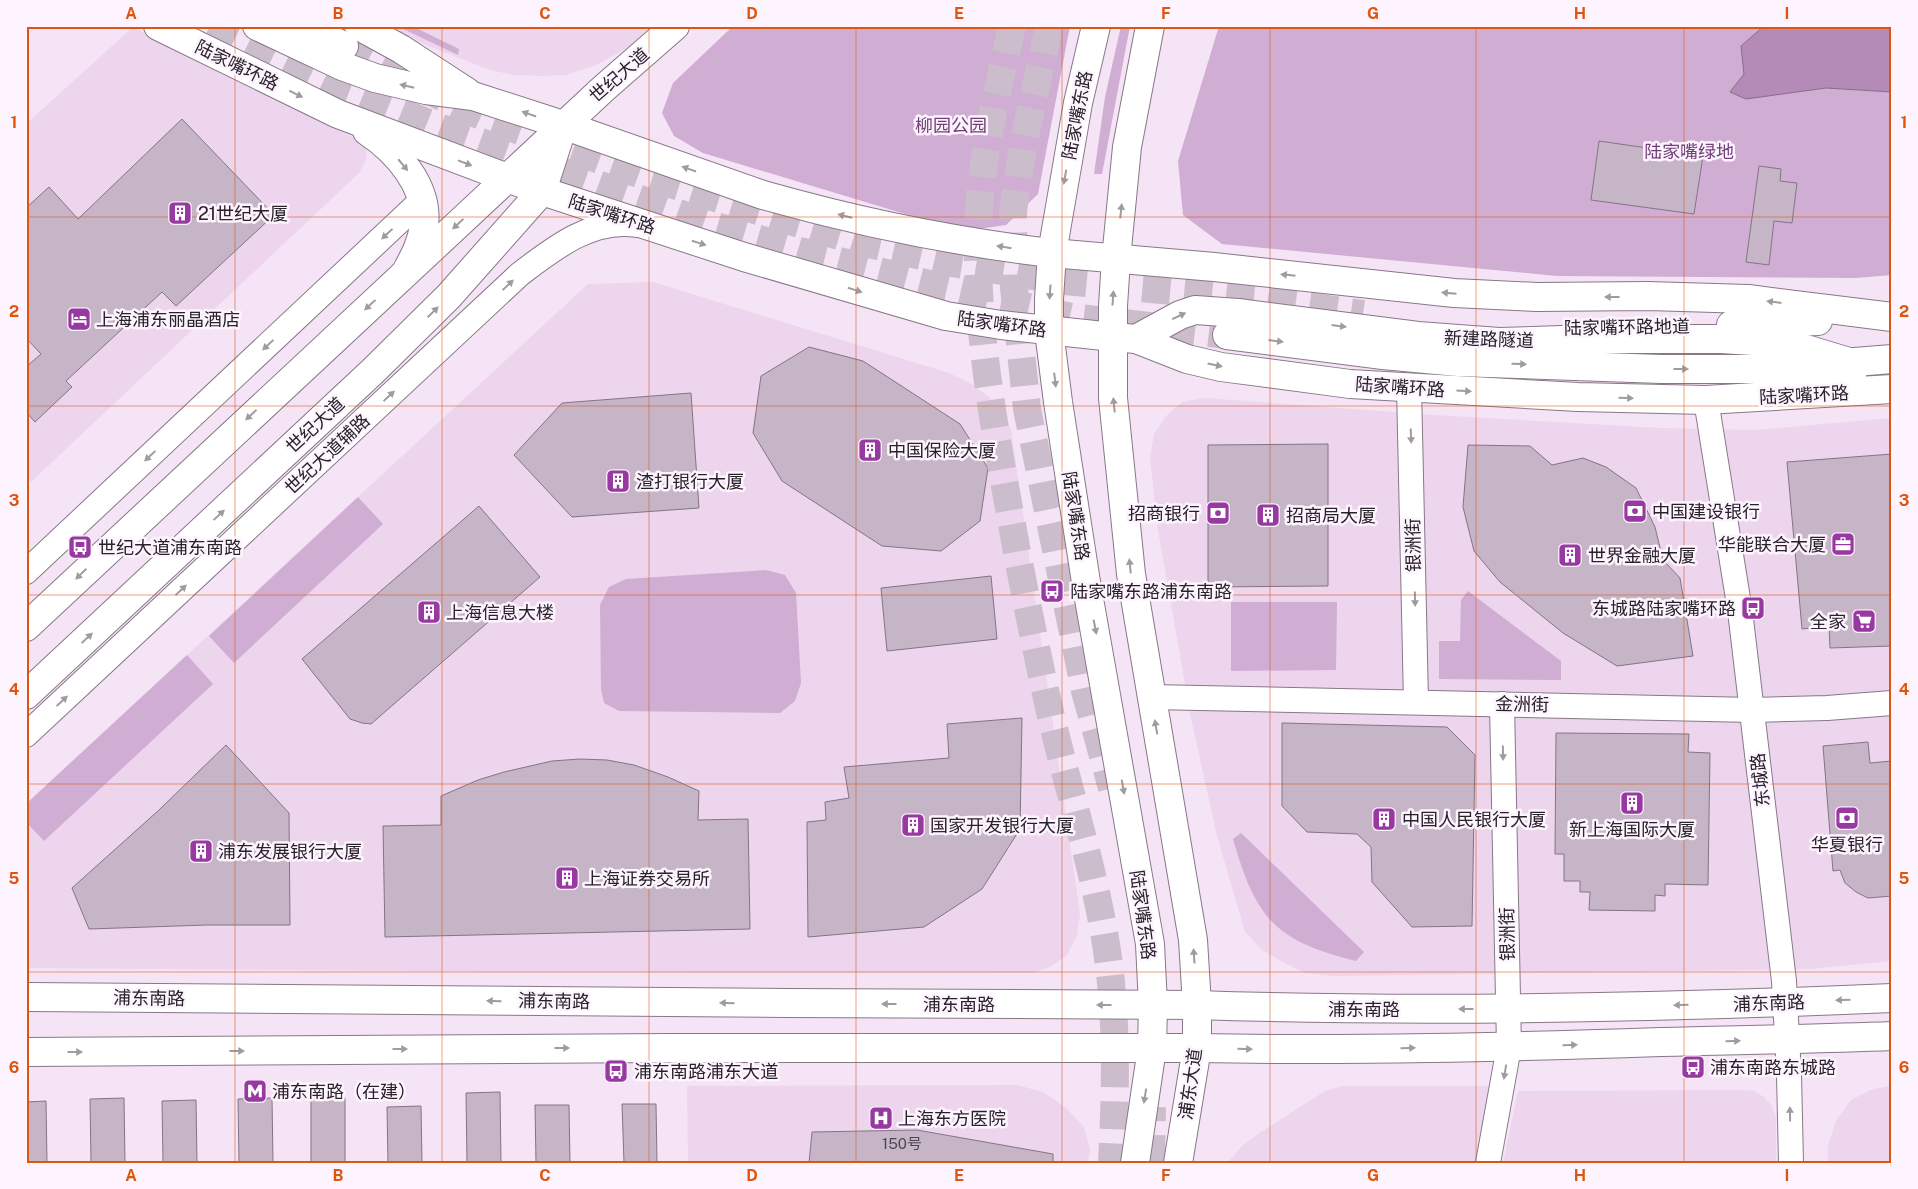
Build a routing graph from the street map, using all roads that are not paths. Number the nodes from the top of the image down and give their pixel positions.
1 (158, 26) edge
2 (257, 26) edge
3 (303, 26) edge
4 (675, 26) edge
5 (1096, 26) edge
6 (1150, 26) edge
7 (351, 36) edge
8 (473, 96) junction
9 (338, 114) junction
10 (564, 126) junction
11 (506, 178) junction
12 (542, 191) junction
13 (422, 200) junction
14 (653, 227) junction
15 (1052, 253) junction
16 (1116, 259) junction
17 (406, 272) junction
18 (1363, 314) tunnel mouth
19 (1892, 317) edge
20 (1050, 331) junction
21 (1227, 335) tunnel mouth
22 (1124, 338) junction
23 (1892, 359) edge
24 (1849, 362) junction
25 (1779, 369) junction
26 (1892, 378) edge
27 (1409, 388) junction
28 (1892, 389) edge
29 (1706, 400) junction
30 (26, 572) edge
31 (26, 627) edge
32 (26, 695) edge
33 (1151, 697) junction
34 (1416, 702) junction
35 (1892, 703) edge
36 (1502, 704) junction
37 (1753, 710) junction
38 (26, 735) edge
39 (26, 997) edge
40 (1892, 998) edge
41 (1786, 1003) junction
42 (1153, 1005) junction
43 (1197, 1005) junction
44 (1509, 1010) junction
45 (1892, 1036) edge
46 (1786, 1040) junction
47 (1509, 1047) junction
48 (1152, 1048) junction
49 (1196, 1048) junction
50 (26, 1052) edge
51 (1135, 1163) edge
52 (1178, 1163) edge
53 (1488, 1163) edge
54 (1791, 1163) edge

1 -> 9 main road, 陆家嘴环路
8 -> 2 main road
3 - 7 main road
4 - 10 main road, 世纪大道
5 -> 15 main road, 陆家嘴东路
16 -> 6 main road
7 - 8 main road
10 -> 8 main road
9 -> 11 main road, 陆家嘴环路
9 -> 13 main road
10 - 11 main road, 世纪大道
10 - 12 main road, 世纪大道
15 -> 10 main road
11 - 12 main road, 陆家嘴环路
11 -> 17 main road, 世纪大道
12 - 14 main road, 陆家嘴环路
32 -> 12 main road, 世纪大道
13 - 17 main road
13 -> 30 street
14 -> 20 main road, 陆家嘴环路
38 -> 14 street, 世纪大道辅路
15 - 16 main road
15 -> 20 main road, 陆家嘴东路
19 -> 16 main road
22 -> 16 main road
17 -> 31 main road, 世纪大道
18 - 19 main road, 陆家嘴环路地道
20 - 22 main road, 陆家嘴环路
20 -> 42 main road, 陆家嘴东路
21 -> 25 main road, 陆家嘴环路
22 -> 24 main road, 新建路隧道
22 -> 27 main road, 陆家嘴环路
33 -> 22 main road
23 - 24 main road, 新建路隧道
24 - 25 main road, 新建路隧道
25 - 26 main road, 陆家嘴环路
27 -> 29 main road, 陆家嘴环路
27 -> 34 street, 银洲街
28 - 29 main road, 陆家嘴环路
29 - 37 street, 东城路
33 - 34 street, 金洲街
43 -> 33 main road
34 - 36 street, 金洲街
35 - 37 street, 金洲街
36 - 37 street, 金洲街
36 -> 44 street, 银洲街
37 - 41 street, 东城路
42 -> 39 main road, 浦东南路
40 -> 41 main road, 浦东南路
41 -> 44 main road, 浦东南路
41 - 46 street, 东城路
42 - 43 main road, 浦东南路
42 - 48 main road
44 -> 43 main road, 浦东南路
43 - 49 main road, 浦东大道
44 - 47 street, 银洲街
45 - 46 main road, 浦东南路
47 -> 46 main road, 浦东南路
54 -> 46 street, 东城路
49 -> 47 main road, 浦东南路
47 -> 53 street, 银洲街
48 - 49 main road, 浦东南路
50 -> 48 main road, 浦东南路
48 -> 51 main road
49 - 52 main road, 浦东大道

